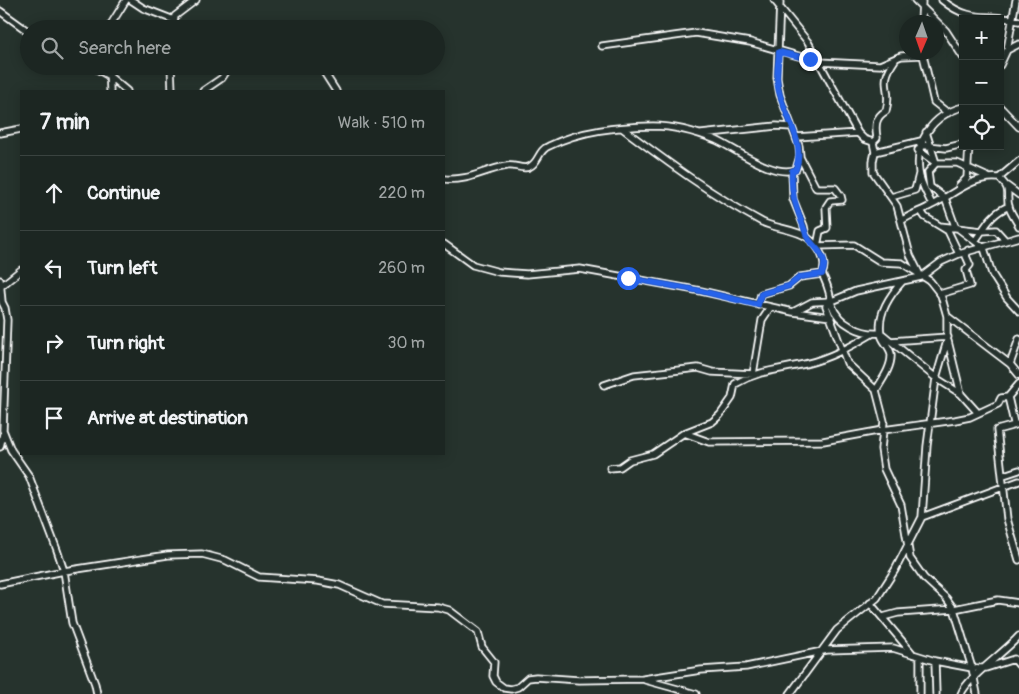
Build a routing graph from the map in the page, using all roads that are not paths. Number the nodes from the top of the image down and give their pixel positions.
1 (126, 0) edge
2 (131, 0) edge
3 (196, 0) edge
4 (774, 0) edge
5 (915, 0) edge
6 (942, 0) edge
7 (1016, 0) edge
8 (780, 2) edge
9 (921, 3) edge
10 (0, 11) edge
11 (114, 20) edge
12 (174, 20) joint
13 (1016, 20) edge
14 (20, 25) edge
15 (1019, 44) edge
16 (602, 46) dead end
17 (1007, 50) junction
18 (959, 51) edge
19 (779, 52) junction
20 (899, 57) edge
21 (895, 60) junction
22 (924, 60) edge
23 (1003, 60) edge
24 (818, 62) junction
25 (171, 75) edge
26 (224, 75) edge
27 (326, 75) edge
28 (109, 76) joint
29 (110, 90) edge
30 (126, 90) edge
31 (172, 90) edge
32 (205, 90) edge
33 (335, 90) edge
34 (959, 109) edge
35 (1004, 110) edge
36 (948, 113) junction
37 (1012, 118) junction
38 (1019, 119) edge
39 (792, 127) junction
40 (622, 128) junction
41 (1019, 128) edge
42 (20, 129) edge
43 (926, 132) junction
44 (0, 133) edge
45 (858, 133) junction
46 (699, 134) junction
47 (796, 138) junction
48 (873, 142) junction
49 (920, 145) junction
50 (959, 145) edge
51 (932, 148) junction
52 (968, 150) edge
53 (875, 152) junction
54 (800, 156) junction
55 (1019, 161) edge
56 (936, 163) junction
57 (966, 167) junction
58 (792, 171) junction
59 (919, 174) junction
60 (988, 177) junction
61 (999, 178) junction
62 (445, 179) edge
63 (1007, 186) junction
64 (955, 189) junction
65 (1019, 195) edge
66 (891, 197) junction
67 (945, 198) junction
68 (932, 205) junction
69 (1009, 206) junction
70 (921, 210) junction
71 (901, 221) junction
72 (940, 226) junction
73 (955, 226) junction
74 (1019, 226) edge
75 (982, 231) junction
76 (806, 236) junction
77 (1019, 237) edge
78 (976, 240) junction
79 (1005, 240) junction
80 (445, 245) edge
81 (816, 246) junction
82 (984, 248) junction
83 (967, 251) junction
84 (959, 254) junction
85 (20, 271) edge
86 (822, 274) junction
87 (921, 277) junction
88 (904, 280) junction
89 (0, 284) edge
90 (940, 294) junction
91 (832, 301) junction
92 (758, 305) junction
93 (770, 308) junction
94 (1019, 311) edge
95 (793, 312) junction
96 (947, 316) junction
97 (830, 317) junction
98 (841, 319) junction
99 (881, 333) junction
100 (872, 334) junction
101 (948, 339) junction
102 (1019, 339) edge
103 (890, 341) junction
104 (842, 352) junction
105 (1010, 364) junction
106 (753, 374) junction
107 (1019, 375) edge
108 (936, 378) junction
109 (604, 384) dead end
110 (1019, 384) edge
111 (876, 390) junction
112 (960, 394) junction
113 (1008, 397) junction
114 (978, 413) junction
115 (931, 424) junction
116 (1016, 424) edge
117 (3, 430) junction
118 (883, 430) junction
119 (684, 433) junction
120 (0, 447) edge
121 (610, 468) dead end
122 (1019, 470) edge
123 (1004, 475) junction
124 (1019, 481) edge
125 (1005, 485) junction
126 (922, 517) junction
127 (909, 545) junction
128 (1019, 560) edge
129 (64, 572) junction
130 (0, 584) edge
131 (870, 603) junction
132 (1019, 603) edge
133 (954, 610) junction
134 (883, 617) junction
135 (1019, 636) edge
136 (818, 652) junction
137 (912, 653) junction
138 (920, 657) junction
139 (935, 661) junction
140 (1019, 666) edge
141 (972, 668) junction
142 (986, 668) junction
143 (972, 678) junction
144 (643, 679) junction
145 (97, 694) edge
146 (696, 694) edge
147 (790, 694) edge
148 (920, 694) edge
149 (936, 694) edge
150 (961, 694) edge
151 (977, 694) edge

1 - 11 street
2 - 12 street
3 - 12 street
4 - 8 street
5 - 9 street
6 - 13 street
7 - 13 street
8 - 19 street
8 - 24 street
9 - 18 street
10 - 14 street
13 - 17 street
15 - 17 street
16 - 19 street
17 - 23 street
19 - 24 street
19 - 39 street
20 - 21 street
21 - 24 street
21 - 48 street
22 - 36 street
24 - 45 street
25 - 31 street
26 - 32 street
27 - 33 street
28 - 29 street
28 - 30 street
34 - 36 street
35 - 37 street
36 - 43 street
37 - 38 street
37 - 41 street
39 - 46 street
39 - 47 street
40 - 46 street
40 - 62 street
40 - 76 street
42 - 44 street
43 - 49 street
43 - 51 street
45 - 47 street
45 - 48 street
46 - 58 street
47 - 54 street
48 - 53 street
49 - 51 street
49 - 53 street
49 - 56 street
49 - 59 street
50 - 51 street
51 - 56 street
52 - 57 street
53 - 66 street
54 - 58 street
54 - 81 street
55 - 61 street
56 - 57 street
56 - 67 street
57 - 60 street
57 - 64 street
58 - 76 street
59 - 66 street
59 - 68 street
60 - 61 street
60 - 64 street
61 - 63 street
63 - 65 street
63 - 69 street
64 - 67 street
66 - 71 street
67 - 68 street
67 - 73 street
68 - 70 street
69 - 74 street
69 - 75 street
70 - 71 street
70 - 72 street
71 - 87 street
72 - 73 street
72 - 84 street
73 - 75 street
73 - 78 street
75 - 78 street
75 - 79 street
76 - 81 street
77 - 79 street
78 - 82 street
78 - 83 street
79 - 82 street
80 - 92 street
81 - 86 street
81 - 87 street
82 - 83 street
82 - 94 street
83 - 84 street
83 - 90 street
84 - 87 street
85 - 89 street
86 - 91 street
86 - 92 street
87 - 88 street
87 - 90 street
88 - 91 street
88 - 99 street
89 - 117 street
90 - 96 street
91 - 95 street
91 - 97 street
91 - 98 street
92 - 93 street
93 - 95 street
93 - 106 street
95 - 97 street
96 - 101 street
96 - 105 street
97 - 98 street
97 - 104 street
98 - 100 street
99 - 100 street
99 - 103 street
99 - 111 street
100 - 104 street
101 - 103 street
101 - 108 street
101 - 112 street
102 - 105 street
103 - 108 street
104 - 106 street
104 - 111 street
105 - 107 street
106 - 109 street
106 - 119 street
108 - 112 street
108 - 115 street
110 - 113 street
111 - 118 street
112 - 114 street
113 - 114 street
113 - 116 street
114 - 115 street
115 - 118 street
115 - 126 street
116 - 123 street
117 - 120 street
117 - 129 street
118 - 119 street
118 - 127 street
119 - 121 street
122 - 123 street
123 - 125 street
124 - 125 street
125 - 126 street
125 - 128 street
126 - 127 street
127 - 131 street
127 - 133 street
129 - 130 street
129 - 144 street
129 - 145 street
131 - 134 street
131 - 136 street
132 - 133 street
133 - 134 street
133 - 141 street
134 - 137 street
135 - 142 street
136 - 137 street
136 - 144 street
136 - 147 street
137 - 138 street
138 - 139 street
138 - 148 street
139 - 141 street
139 - 149 street
140 - 142 street
141 - 142 street
141 - 143 street
142 - 143 street
143 - 150 street
143 - 151 street
144 - 146 street

